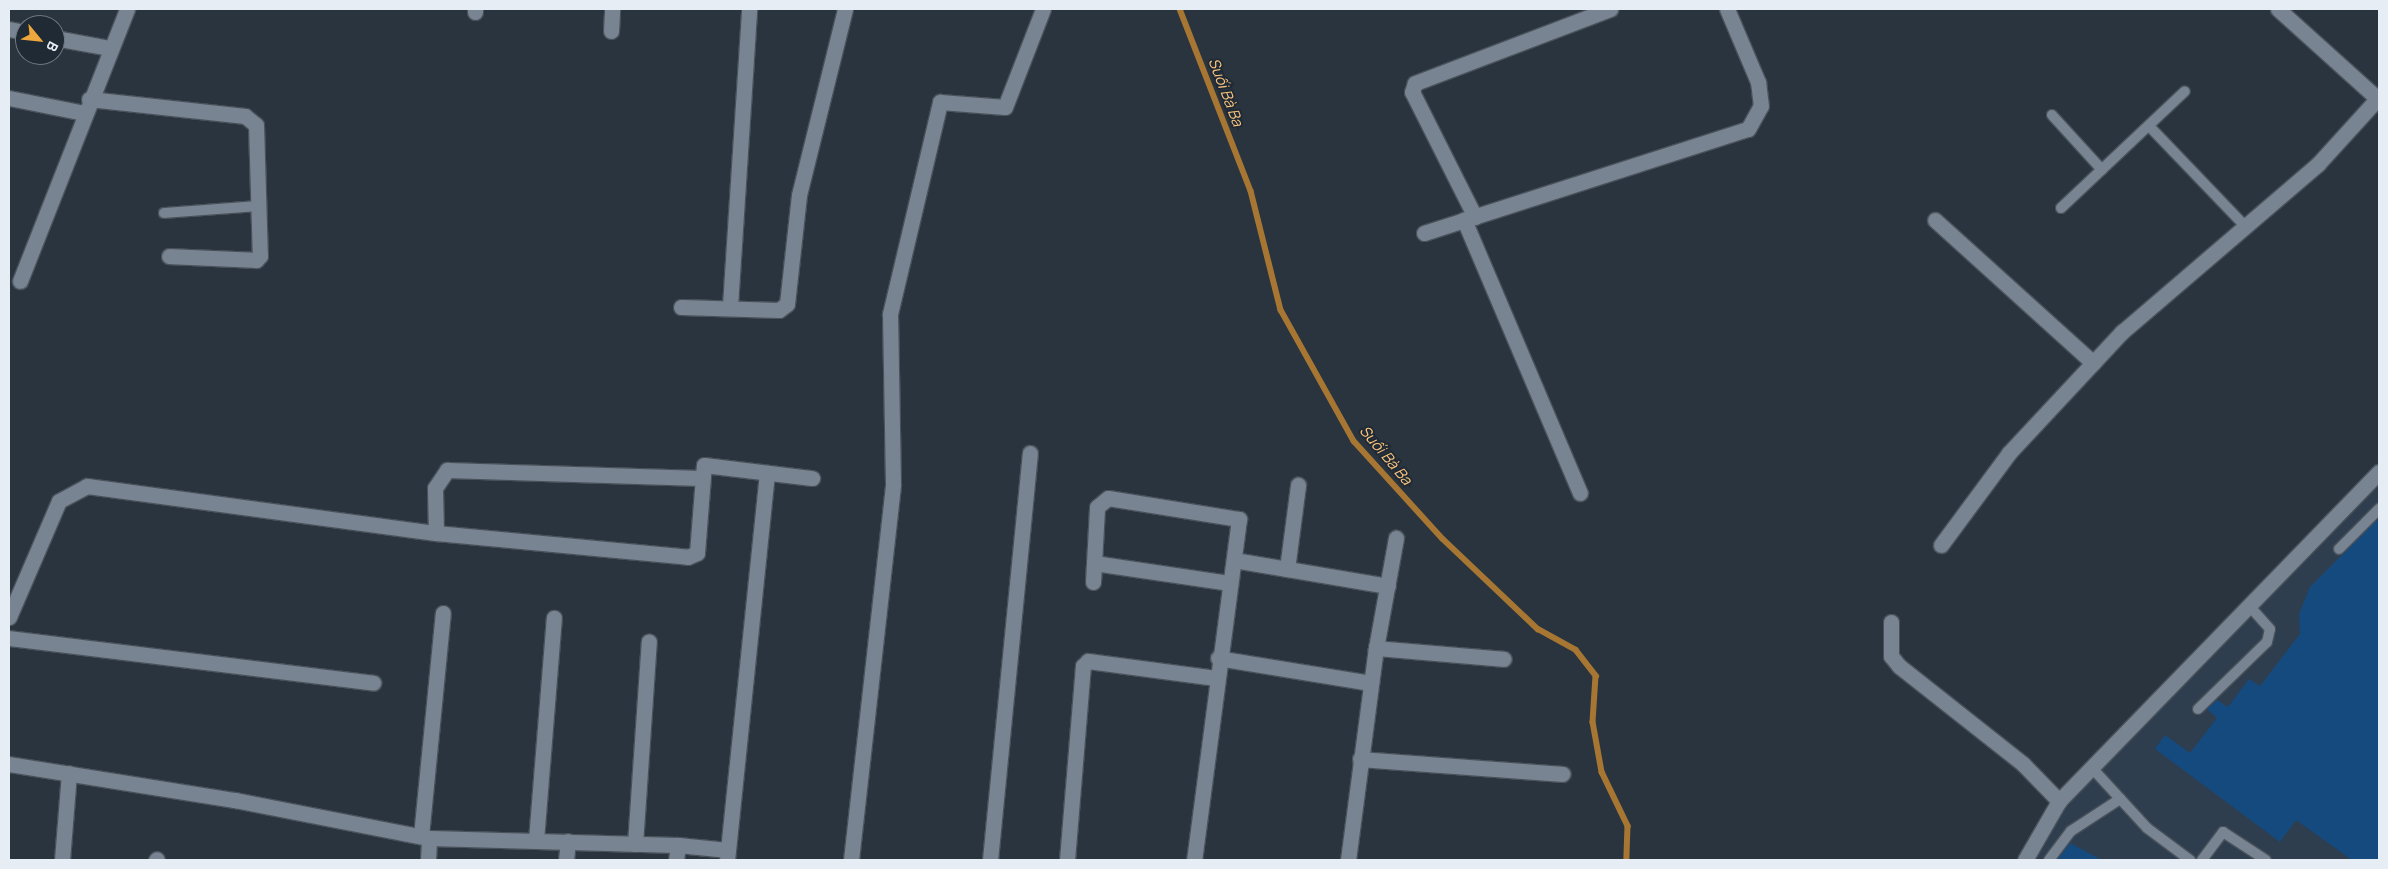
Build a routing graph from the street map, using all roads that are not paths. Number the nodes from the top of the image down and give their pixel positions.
1 (128, 9) edge
2 (612, 9) edge
3 (749, 9) edge
4 (846, 9) edge
5 (1043, 9) edge
6 (1610, 9) edge
7 (1727, 9) edge
8 (2278, 9) edge
9 (611, 30) dead end
10 (65, 40) edge
11 (110, 48) junction
12 (2184, 91) dead end
13 (9, 98) edge
14 (2379, 98) edge
15 (87, 106) junction
16 (2052, 115) dead end
17 (2150, 127) junction
18 (2102, 170) junction
19 (260, 206) junction
20 (2062, 208) dead end
21 (164, 213) dead end
22 (1470, 218) junction
23 (1935, 220) dead end
24 (2246, 226) junction
25 (1424, 233) dead end
26 (169, 256) dead end
27 (20, 281) dead end
28 (730, 306) junction
29 (682, 307) dead end
30 (2093, 363) junction
31 (1030, 453) dead end
32 (2379, 472) edge
33 (767, 473) junction
34 (702, 478) junction
35 (812, 478) dead end
36 (1298, 485) dead end
37 (1580, 494) dead end
38 (2379, 509) edge
39 (436, 533) junction
40 (1396, 538) dead end
41 (1940, 544) dead end
42 (2339, 549) dead end
43 (1234, 560) junction
44 (1094, 563) junction
45 (1287, 569) junction
46 (1093, 582) dead end
47 (1229, 583) junction
48 (1388, 586) junction
49 (2249, 606) junction
50 (443, 613) dead end
51 (9, 616) edge
52 (554, 618) dead end
53 (1890, 622) dead end
54 (9, 638) edge
55 (648, 641) dead end
56 (1376, 648) junction
57 (1218, 658) junction
58 (1504, 659) dead end
59 (1216, 678) junction
60 (372, 683) dead end
61 (1371, 683) junction
62 (2198, 709) dead end
63 (1360, 759) junction
64 (9, 764) edge
65 (2092, 768) junction
66 (69, 774) junction
67 (1562, 774) dead end
68 (2120, 799) junction
69 (2060, 801) junction
70 (425, 837) junction
71 (536, 840) junction
72 (568, 841) junction
73 (634, 844) junction
74 (677, 853) edge
75 (728, 855) edge
76 (62, 860) edge
77 (428, 860) edge
78 (566, 860) edge
79 (851, 860) edge
80 (990, 860) edge
81 (1066, 860) edge
82 (1194, 860) edge
83 (1348, 860) edge
84 (2025, 860) edge
85 (2049, 860) edge
86 (2190, 860) edge
87 (2202, 860) edge
88 (2266, 860) edge

1 - 11 street
2 - 9 street
3 - 28 street
4 - 28 street
5 - 79 street
6 - 22 street
7 - 22 street
8 - 14 street
10 - 11 street
11 - 15 street
12 - 17 lane
13 - 15 street
14 - 24 street
15 - 19 street
15 - 27 street
16 - 18 lane
17 - 18 lane
17 - 24 lane
18 - 20 lane
19 - 21 lane
19 - 26 street
22 - 25 street
22 - 37 street
23 - 30 street
24 - 30 street
28 - 29 street
30 - 41 street
31 - 80 street
32 - 49 street
33 - 34 street
33 - 35 street
33 - 75 street
34 - 39 street
34 - 39 street
36 - 45 street
38 - 42 lane
39 - 51 street
40 - 48 street
43 - 44 street
43 - 45 street
43 - 47 street
44 - 46 street
44 - 47 street
45 - 48 street
47 - 57 street
48 - 56 street
49 - 62 lane
49 - 65 street
50 - 70 street
52 - 71 street
53 - 69 street
54 - 60 street
55 - 73 street
56 - 58 street
56 - 61 street
57 - 59 street
57 - 61 street
59 - 81 street
59 - 82 street
61 - 63 street
63 - 67 street
63 - 83 street
64 - 66 street
65 - 68 lane
65 - 69 street
66 - 70 street
66 - 76 street
68 - 85 lane
68 - 86 lane
69 - 84 street
70 - 71 street
70 - 77 street
71 - 72 street
72 - 73 street
72 - 78 street
73 - 74 street
74 - 75 street
87 - 88 lane

